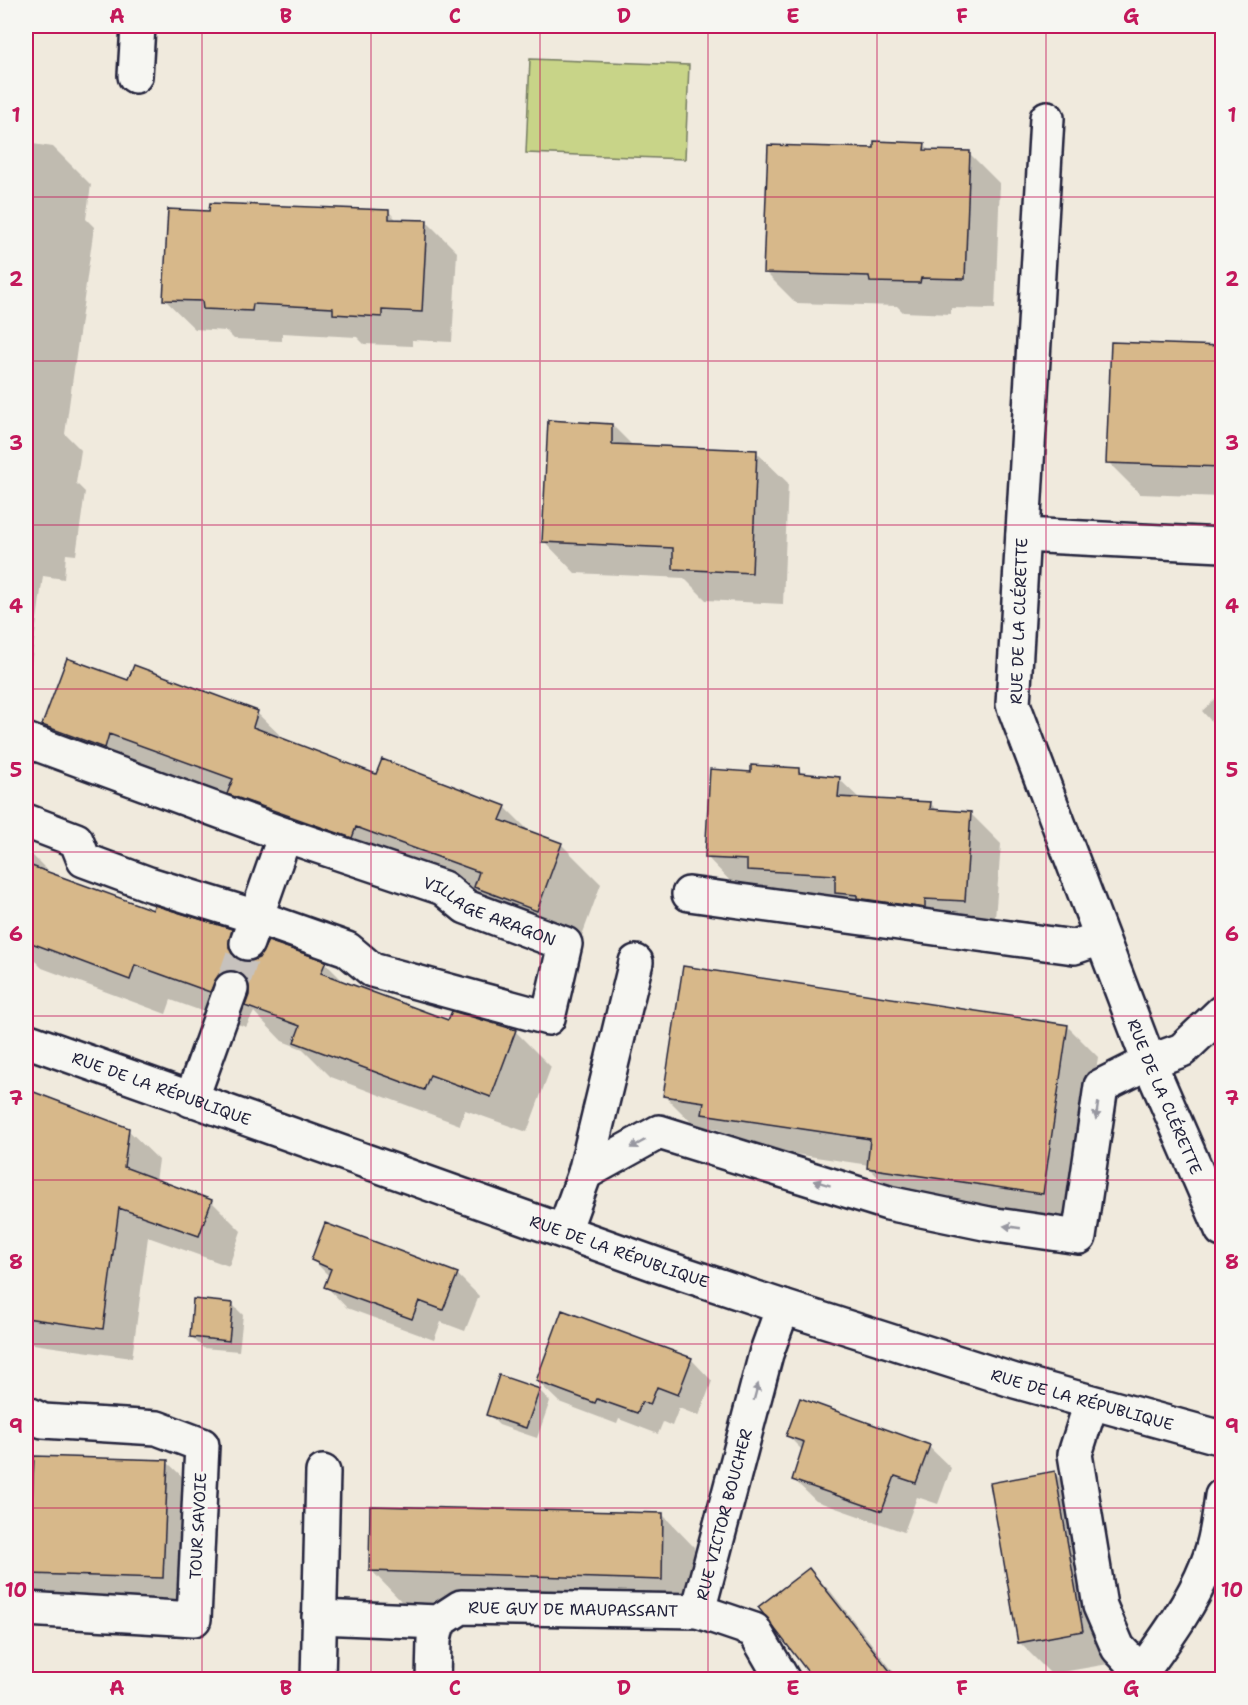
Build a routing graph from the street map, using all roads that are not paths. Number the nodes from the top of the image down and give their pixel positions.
1 (138, 26) edge
2 (135, 76) dead end
3 (1047, 118) dead end
4 (1023, 535) junction
5 (1222, 545) edge
6 (26, 740) edge
7 (26, 821) edge
8 (285, 834) junction
9 (689, 894) dead end
10 (252, 930) junction
11 (1101, 938) junction
12 (636, 962) dead end
13 (231, 989) tunnel mouth
14 (1222, 1011) edge
15 (26, 1040) edge
16 (1149, 1062) junction
17 (191, 1100) junction
18 (585, 1173) junction
19 (1222, 1230) edge
20 (564, 1231) junction
21 (783, 1307) junction
22 (1091, 1403) junction
23 (26, 1413) edge
24 (1222, 1438) edge
25 (323, 1472) dead end
26 (1222, 1496) edge
27 (26, 1609) edge
28 (698, 1611) junction
29 (319, 1617) junction
30 (438, 1622) junction
31 (1139, 1676) edge
32 (318, 1680) edge
33 (433, 1680) edge
34 (783, 1680) edge

1 - 2 street
3 - 4 street, RUE DE LA CLÉRETTE
4 - 5 street
4 - 11 street, RUE DE LA CLÉRETTE
6 - 8 street, VILLAGE ARAGON
7 - 10 street, VILLAGE ARAGON
8 - 10 street
8 - 10 street, VILLAGE ARAGON
9 - 11 street
11 - 16 street, RUE DE LA CLÉRETTE
12 - 18 street
13 - 17 street
14 - 16 street
15 - 17 street, RUE DE LA RÉPUBLIQUE
16 -> 18 street
16 - 19 street, RUE DE LA CLÉRETTE
17 - 20 street, RUE DE LA RÉPUBLIQUE
18 - 20 street
20 - 21 street, RUE DE LA RÉPUBLIQUE
21 - 22 street, RUE DE LA RÉPUBLIQUE
28 -> 21 street, RUE VICTOR BOUCHER
22 - 24 street, RUE DE LA RÉPUBLIQUE
22 - 31 street
23 - 27 street, TOUR SAVOIE
25 - 29 street
26 - 31 street
28 - 30 street, RUE GUY DE MAUPASSANT
28 - 34 street, RUE VICTOR BOUCHER
29 - 30 street
29 - 32 street
30 - 33 street

